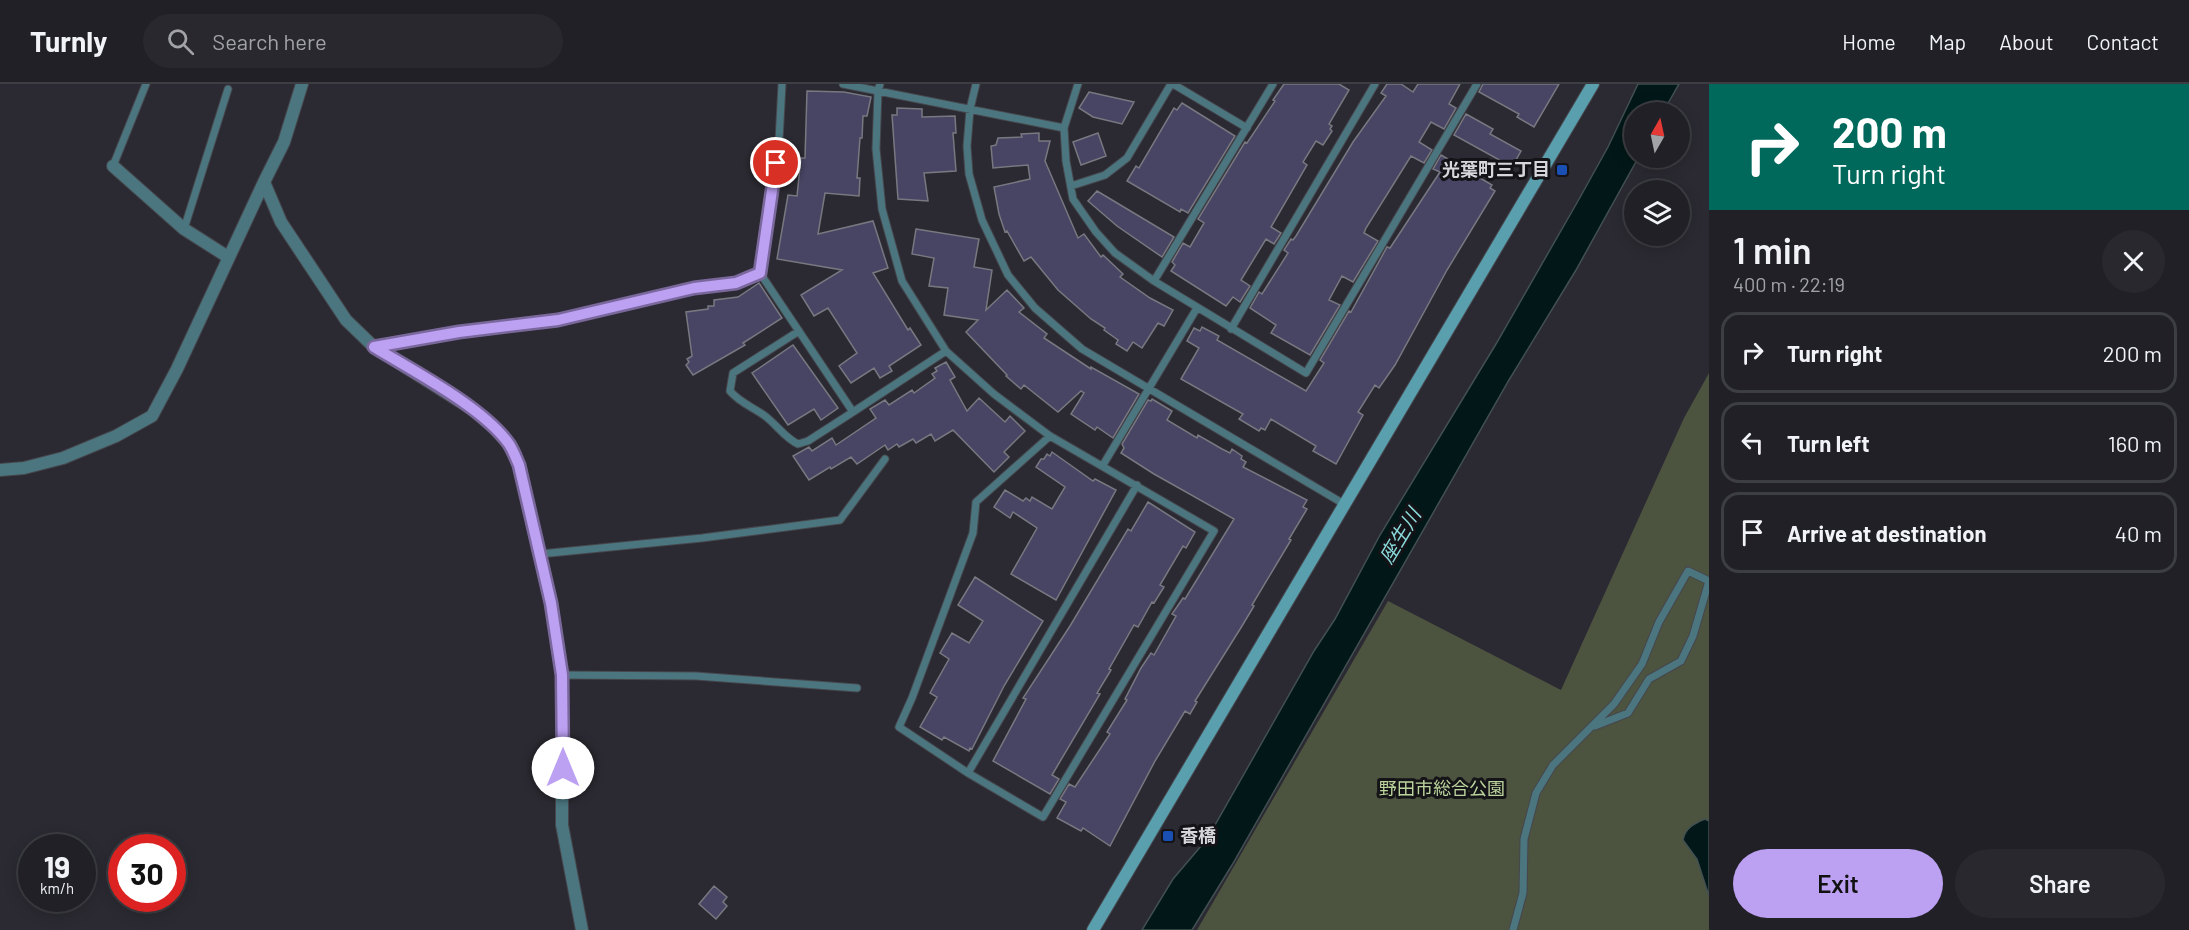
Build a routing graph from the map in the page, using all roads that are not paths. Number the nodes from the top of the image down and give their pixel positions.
1 (146, 84) edge
2 (302, 84) edge
3 (783, 84) edge
4 (843, 84) edge
5 (976, 84) edge
6 (1078, 84) edge
7 (1172, 84) edge
8 (1273, 84) edge
9 (1375, 84) edge
10 (1477, 84) edge
11 (1593, 84) edge
12 (880, 87) edge
13 (228, 89) dead end
14 (970, 109) junction
15 (1064, 128) junction
16 (1246, 128) junction
17 (113, 166) joint
18 (264, 182) junction
19 (1071, 186) junction
20 (184, 230) junction
21 (228, 257) junction
22 (760, 273) junction
23 (1154, 281) junction
24 (1197, 308) junction
25 (1231, 329) junction
26 (799, 330) junction
27 (374, 347) junction
28 (946, 351) junction
29 (1148, 387) junction
30 (853, 412) junction
31 (1050, 436) junction
32 (885, 459) dead end
33 (1102, 465) junction
34 (0, 470) edge
35 (1137, 485) junction
36 (1344, 504) junction
37 (540, 554) junction
38 (1709, 581) edge
39 (562, 675) junction
40 (857, 688) dead end
41 (1593, 726) junction
42 (968, 773) junction
43 (582, 930) edge
44 (1093, 930) edge
45 (1513, 930) edge

1 - 17 lane
2 - 18 street
3 - 22 lane
4 - 12 lane
5 - 14 lane
6 - 15 lane
7 - 16 lane
7 - 19 lane
8 - 16 lane
9 - 25 lane
10 - 25 lane
11 - 36 street
12 - 14 lane
12 - 28 lane
13 - 20 lane
14 - 15 lane
14 - 29 lane
15 - 19 lane
16 - 23 lane
17 - 20 street
18 - 21 street
18 - 27 street
19 - 23 lane
20 - 21 street
21 - 34 street
22 - 26 lane
22 - 27 lane
23 - 24 lane
24 - 25 lane
24 - 29 lane
26 - 30 lane
26 - 30 lane
27 - 37 street
28 - 30 lane
28 - 31 lane
29 - 33 lane
29 - 36 lane
31 - 33 lane
31 - 42 lane
32 - 37 lane
33 - 35 lane
35 - 42 lane
35 - 42 lane
36 - 44 street
37 - 39 street
38 - 41 lane
38 - 41 lane
39 - 40 lane
39 - 43 street
41 - 45 lane

